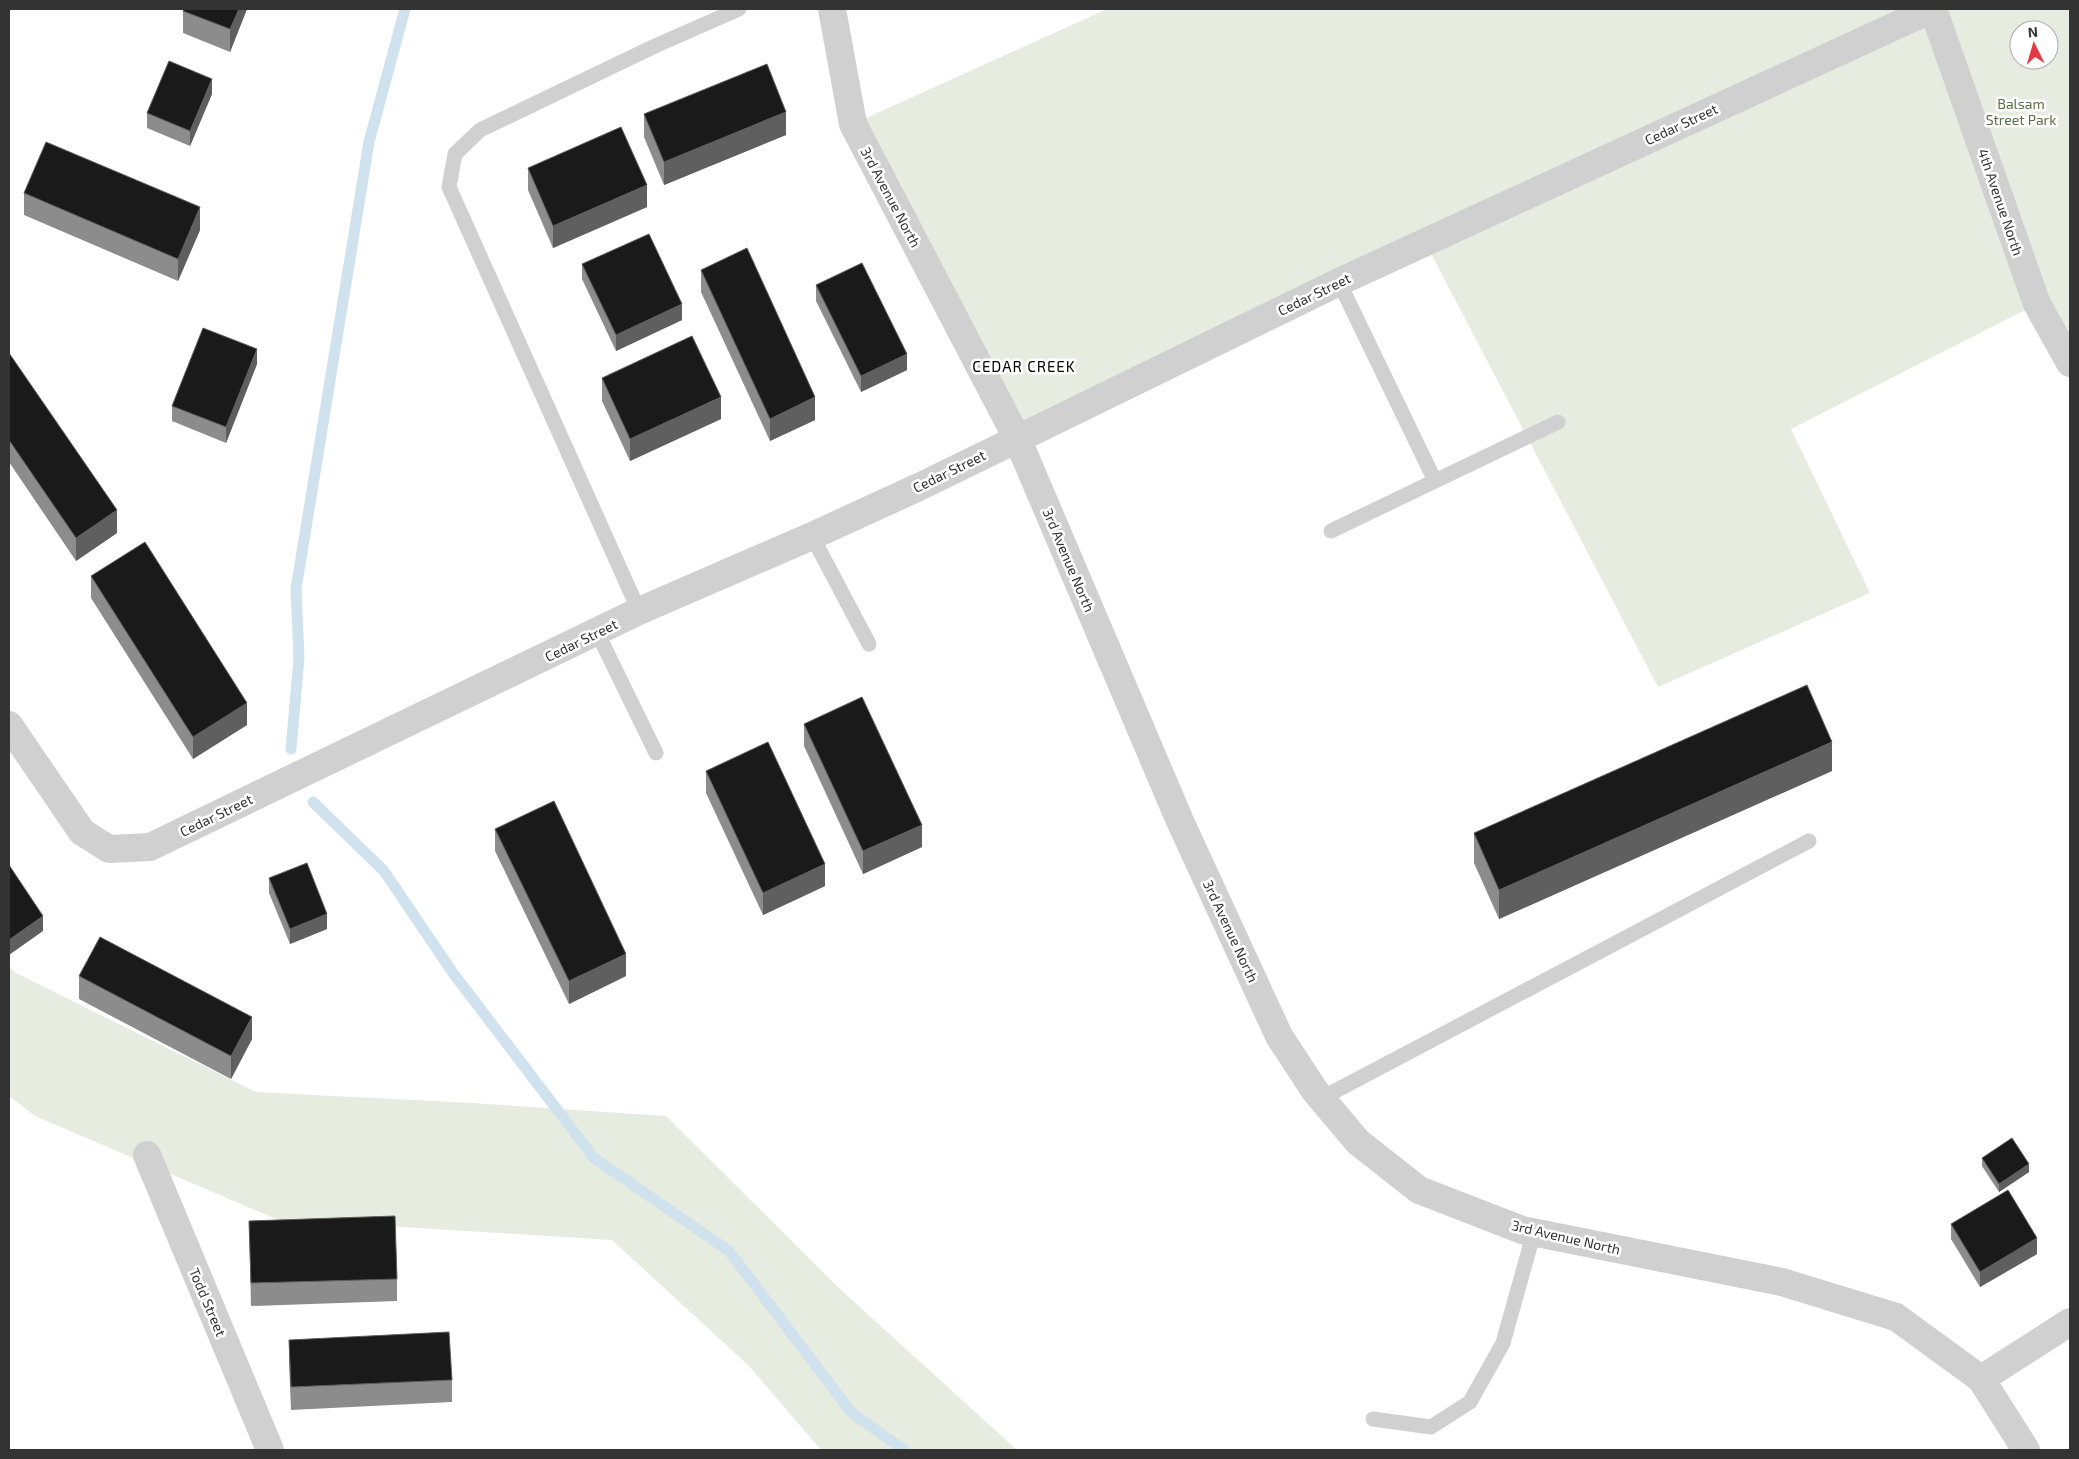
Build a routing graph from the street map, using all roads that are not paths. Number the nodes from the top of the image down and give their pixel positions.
1 (739, 9) edge
2 (832, 9) edge
3 (1932, 9) edge
4 (1339, 282) junction
5 (2070, 363) edge
6 (1558, 422) dead end
7 (1017, 438) junction
8 (1435, 481) junction
9 (1331, 531) dead end
10 (812, 536) junction
11 (639, 611) junction
12 (597, 632) junction
13 (869, 644) dead end
14 (9, 725) edge
15 (656, 753) dead end
16 (1809, 841) dead end
17 (1322, 1098) junction
18 (147, 1154) dead end
19 (1534, 1232) junction
20 (2070, 1322) edge
21 (1981, 1379) junction
22 (1373, 1419) dead end
23 (270, 1450) edge
24 (2026, 1450) edge

1 - 11 lane
2 - 7 street, 3rd Avenue North
3 - 4 street, Cedar Street
3 - 5 street, 4th Avenue North
4 - 7 street, Cedar Street
4 - 8 lane
6 - 8 lane
7 - 10 street, Cedar Street
7 - 17 street, 3rd Avenue North
8 - 9 lane
10 - 11 street, Cedar Street
10 - 13 lane
11 - 12 street, Cedar Street
12 - 14 street, Cedar Street
12 - 15 lane
16 - 17 lane
17 - 19 street, 3rd Avenue North
18 - 23 street, Todd Street
19 - 21 street, 3rd Avenue North
19 - 22 lane
20 - 21 street
21 - 24 street, 3rd Avenue North

